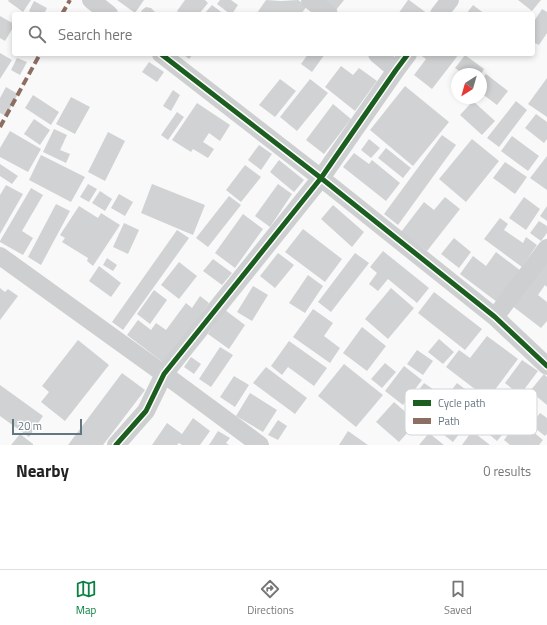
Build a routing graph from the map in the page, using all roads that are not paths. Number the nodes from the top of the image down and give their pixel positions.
1 (91, 0) edge
2 (310, 0) edge
3 (450, 0) edge
4 (107, 12) edge
5 (326, 12) edge
6 (441, 12) edge
7 (164, 56) edge
8 (379, 56) edge
9 (406, 56) edge
10 (396, 70) junction
11 (321, 178) junction
12 (547, 248) edge
13 (0, 256) edge
14 (495, 317) junction
15 (547, 366) edge
16 (164, 374) junction
17 (116, 445) edge
18 (260, 445) edge

1 - 4 street
2 - 5 street
3 - 6 street
7 - 11 street
8 - 10 street
9 - 10 street
10 - 11 street
11 - 14 street
11 - 16 street
12 - 14 street
13 - 16 street
14 - 15 street
16 - 17 street
16 - 18 street

